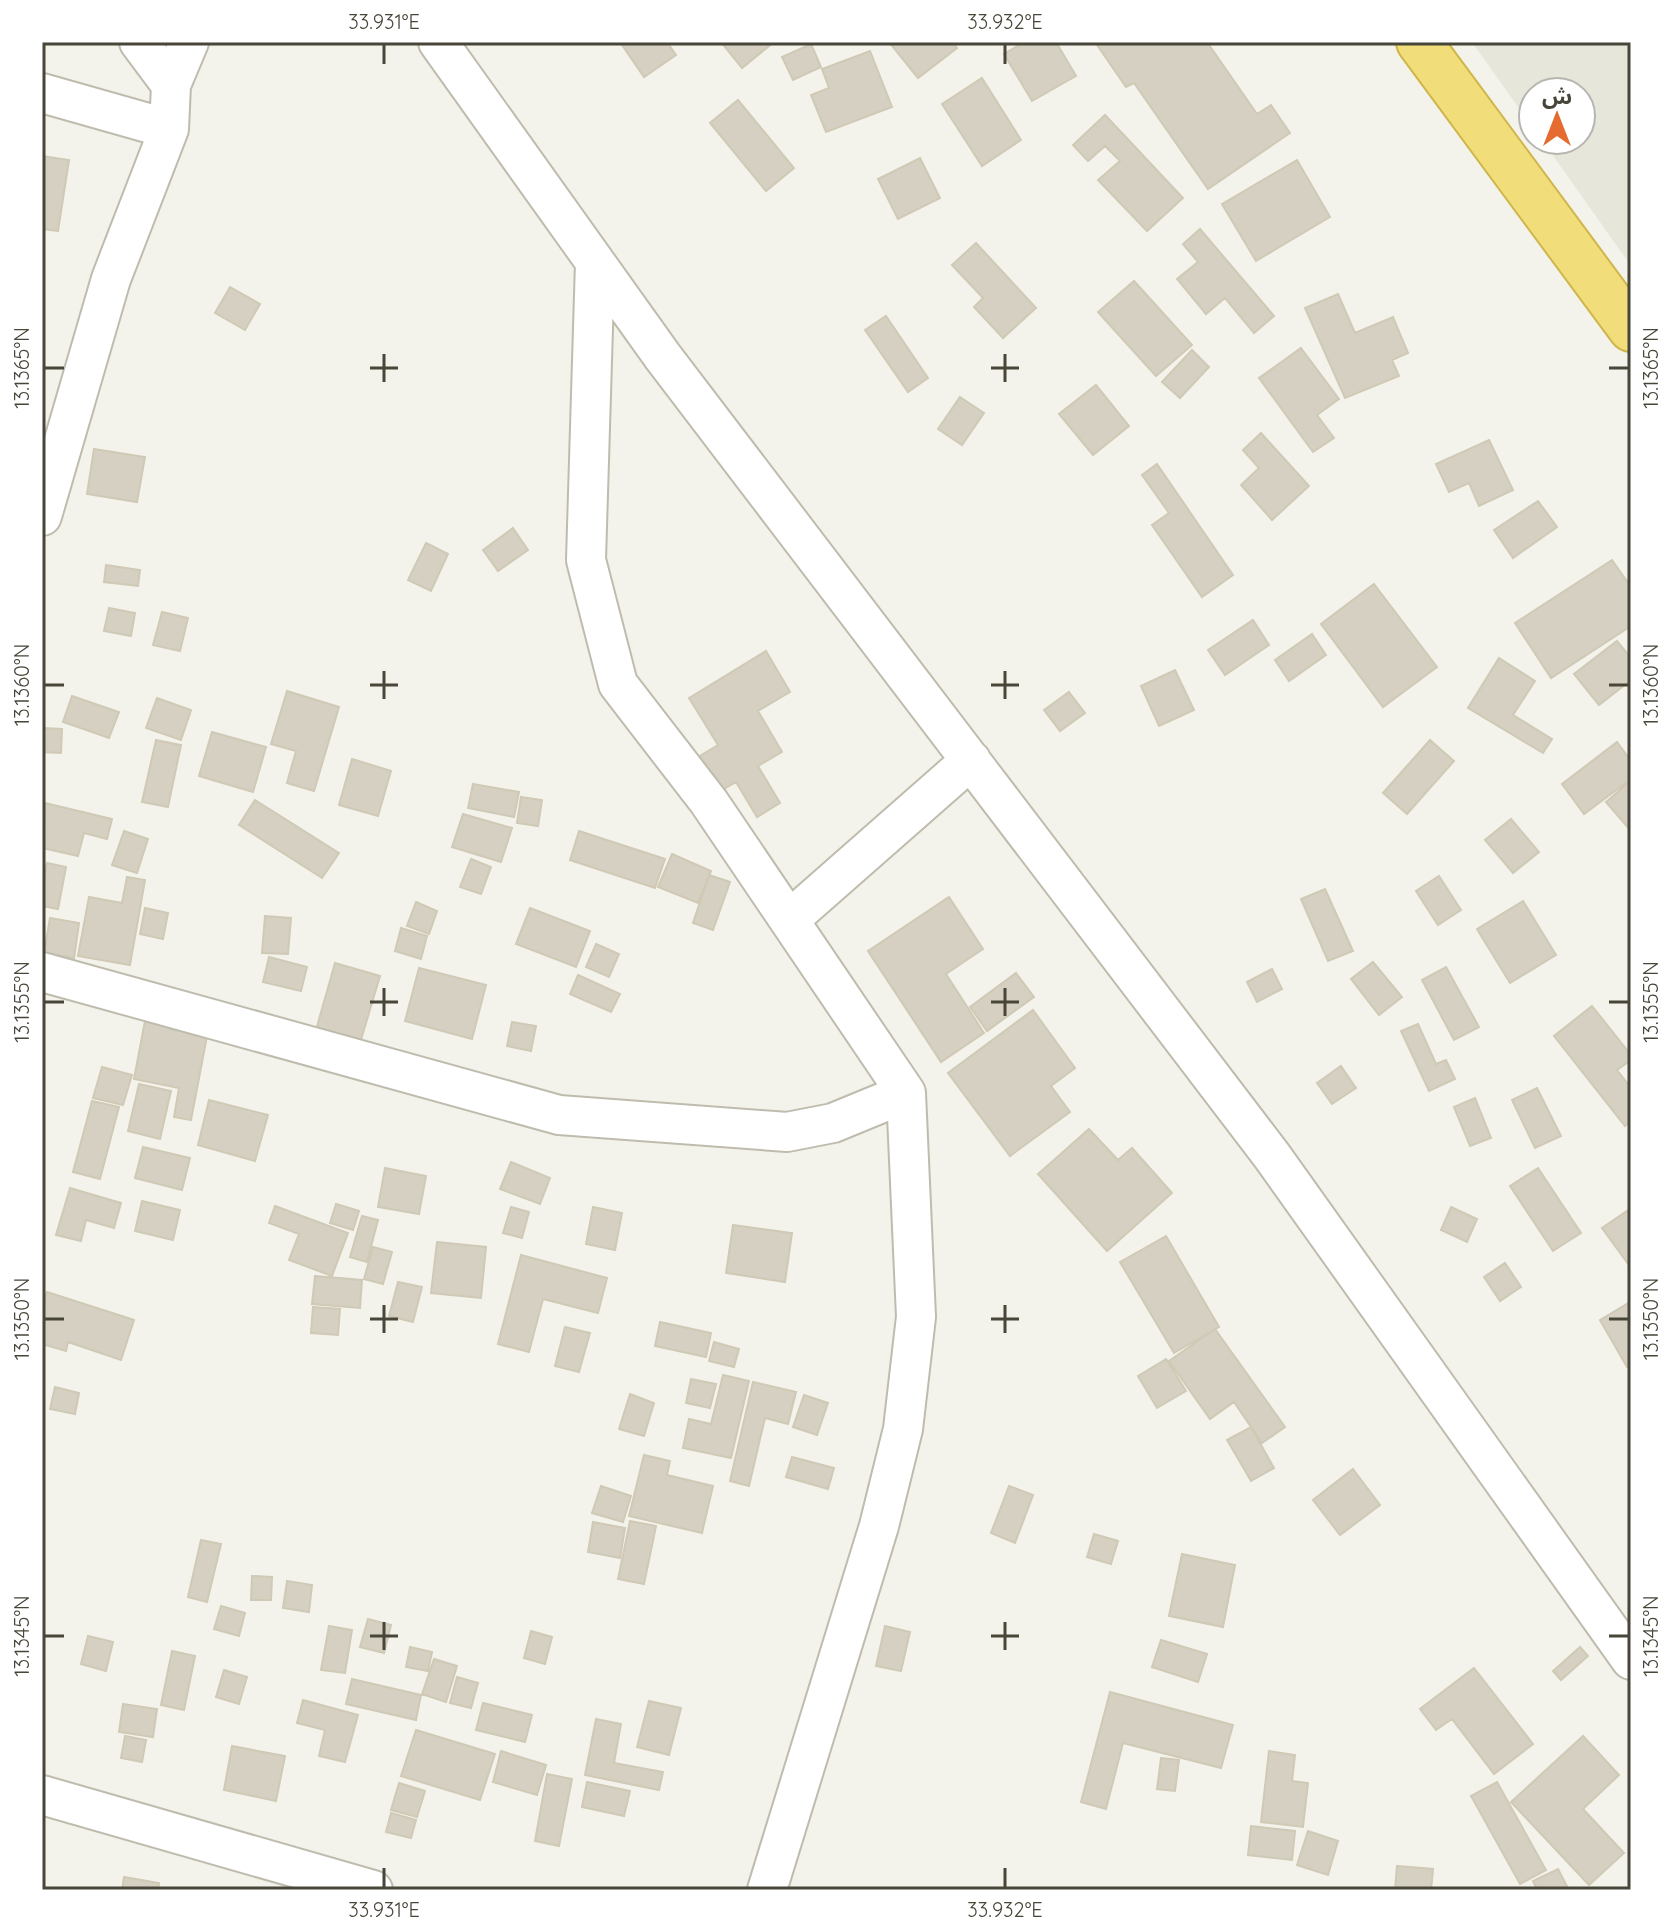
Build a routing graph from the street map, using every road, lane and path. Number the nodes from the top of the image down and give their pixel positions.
1 (139, 42) edge
2 (189, 42) edge
3 (438, 42) edge
4 (1419, 42) edge
5 (171, 85) junction
6 (42, 93) edge
7 (169, 129) junction
8 (595, 262) junction
9 (1631, 329) edge
10 (42, 516) edge
11 (971, 760) junction
12 (789, 920) junction
13 (42, 972) edge
14 (906, 1093) junction
15 (1631, 1660) edge
16 (42, 1795) edge
17 (373, 1890) edge
18 (767, 1890) edge

1 - 5 street
2 - 5 street
3 - 8 street
4 - 9 highway
5 - 7 street
6 - 7 street
7 - 10 street
8 - 11 street
8 - 12 street
11 - 12 street
11 - 15 street
12 - 14 street
13 - 14 street
14 - 18 street
16 - 17 street

